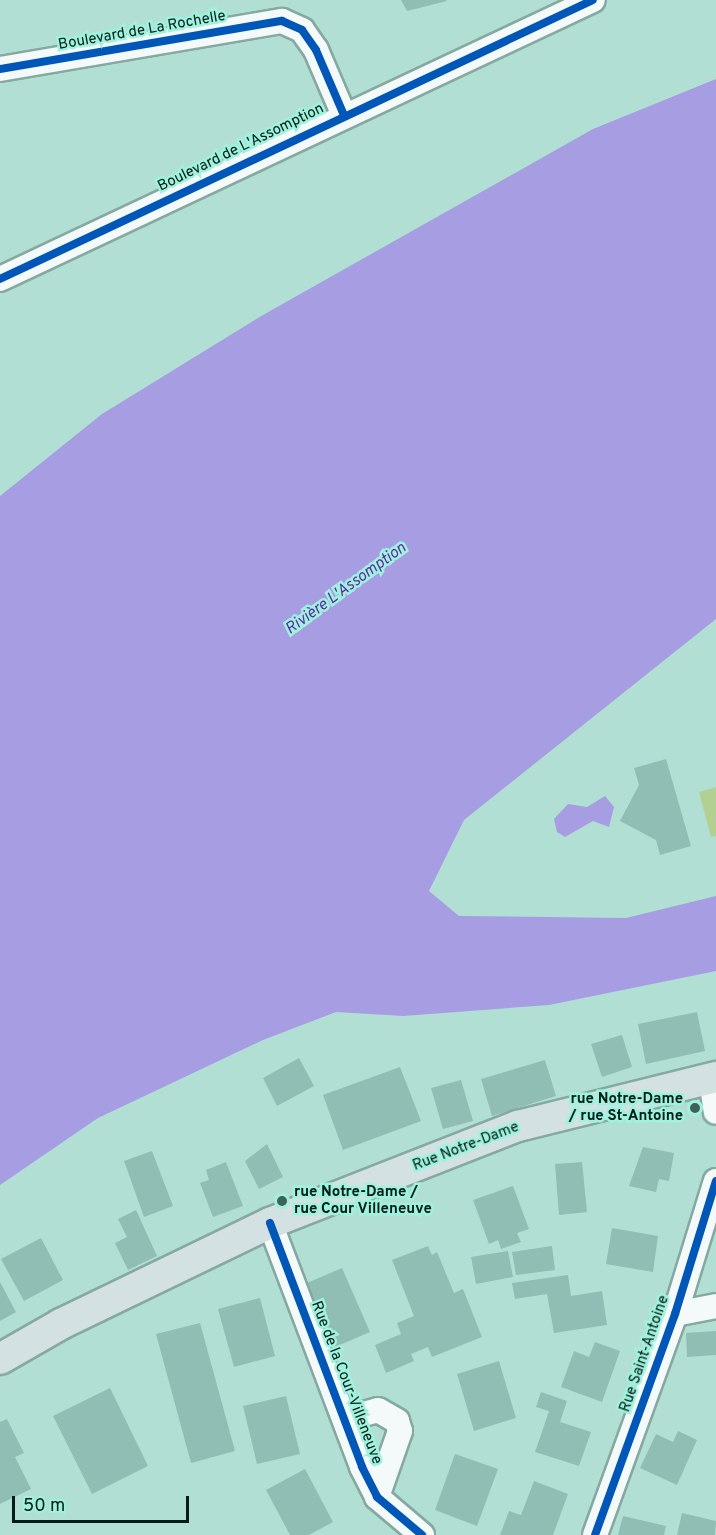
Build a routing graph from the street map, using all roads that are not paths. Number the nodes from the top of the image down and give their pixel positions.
1 (593, 0) edge
2 (0, 69) edge
3 (343, 113) junction
4 (0, 279) edge
5 (714, 1077) edge
6 (716, 1112) edge
7 (716, 1181) edge
8 (270, 1223) junction
9 (716, 1306) edge
10 (675, 1314) junction
11 (0, 1359) edge
12 (345, 1419) junction
13 (377, 1497) junction
14 (422, 1535) edge
15 (595, 1535) edge

1 - 3 street, Boulevard de L'Assomption
2 - 3 street, Boulevard de La Rochelle
3 - 4 street, Boulevard de L'Assomption
5 - 6 street
5 - 8 main road, Rue Notre-Dame
7 - 10 street, Rue Saint-Antoine
8 - 11 main road, Rue Notre-Dame
8 - 12 street, Rue de la Cour-Villeneuve
9 - 10 street
10 - 15 street, Rue Saint-Antoine
12 - 13 street, Rue de la Cour-Villeneuve
12 - 13 street
13 - 14 street, Rue de la Cour-Villeneuve

